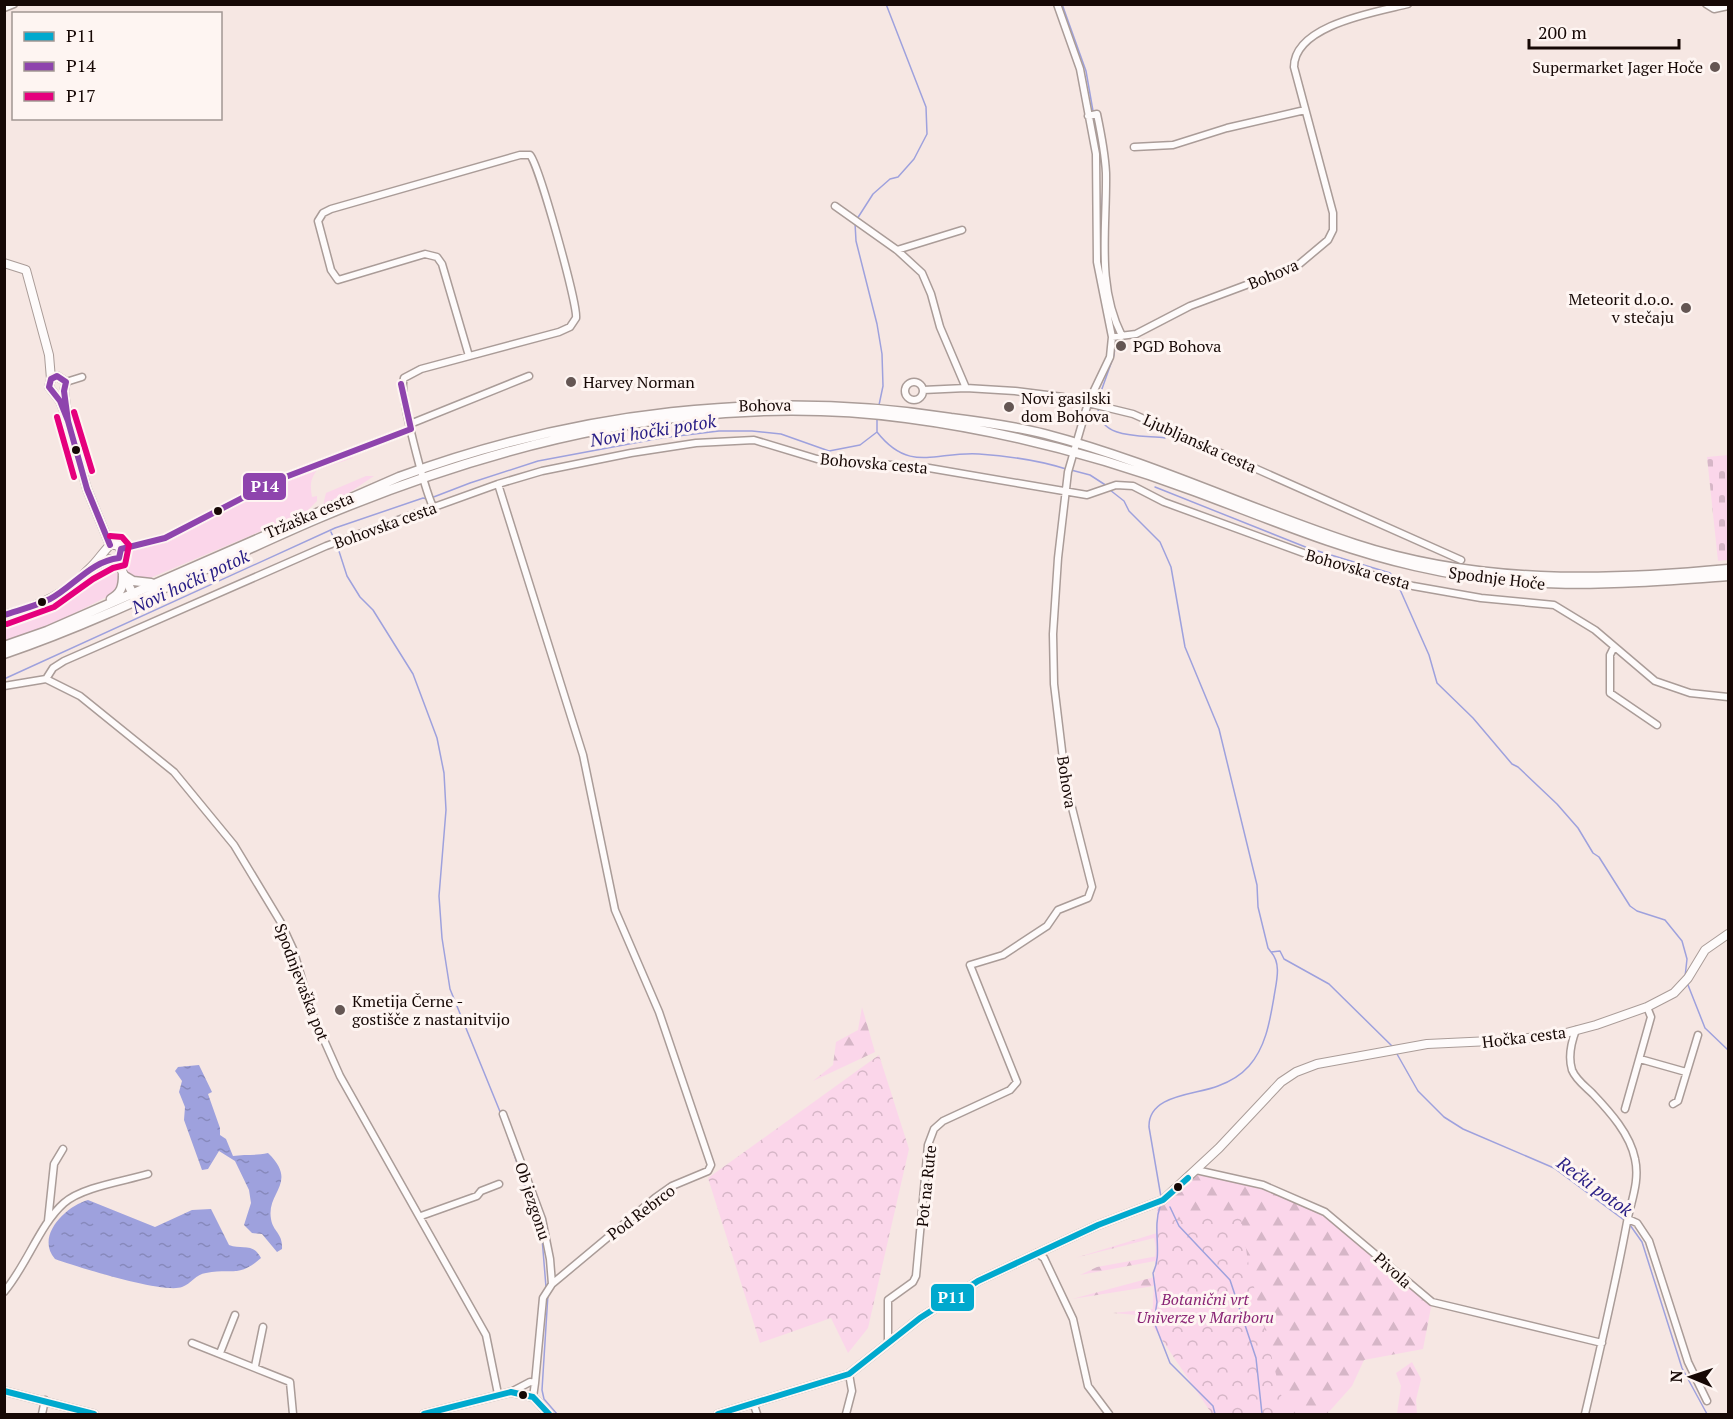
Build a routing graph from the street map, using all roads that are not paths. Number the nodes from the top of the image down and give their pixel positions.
1 (14, 4) edge
2 (1057, 4) edge
3 (1408, 4) edge
4 (1706, 4) edge
5 (1728, 6) edge
6 (4, 8) edge
7 (1305, 110) junction
8 (1092, 115) junction
9 (1134, 147) dead end
10 (835, 206) dead end
11 (962, 230) dead end
12 (897, 250) junction
13 (4, 263) edge
14 (1116, 336) junction
15 (470, 356) junction
16 (529, 376) dead end
17 (82, 377) dead end
18 (60, 382) junction
19 (966, 388) junction
20 (923, 390) dead end
21 (54, 393) junction
22 (1088, 403) junction
23 (68, 421) junction
24 (410, 427) junction
25 (1075, 448) junction
26 (422, 473) junction
27 (498, 484) junction
28 (1065, 492) junction
29 (432, 506) junction
30 (1275, 518) junction
31 (121, 549) joint
32 (111, 554) junction
33 (1461, 560) dead end
34 (1728, 569) edge
35 (123, 575) junction
36 (1728, 576) edge
37 (154, 583) junction
38 (134, 597) junction
39 (96, 610) junction
40 (4, 615) edge
41 (4, 646) edge
42 (1614, 647) junction
43 (4, 654) edge
44 (46, 680) junction
45 (4, 686) edge
46 (1728, 697) edge
47 (1657, 725) dead end
48 (1058, 910) joint
49 (1728, 934) edge
50 (1647, 1007) junction
51 (1576, 1030) junction
52 (1698, 1035) dead end
53 (1640, 1059) junction
54 (1686, 1072) junction
55 (1673, 1104) dead end
56 (1625, 1109) dead end
57 (503, 1114) dead end
58 (63, 1149) dead end
59 (1196, 1170) junction
60 (148, 1174) dead end
61 (499, 1184) dead end
62 (421, 1216) junction
63 (1628, 1219) junction
64 (48, 1222) junction
65 (1037, 1253) junction
66 (549, 1289) junction
67 (4, 1292) edge
68 (235, 1315) dead end
69 (263, 1327) dead end
70 (888, 1342) junction
71 (192, 1343) dead end
72 (1602, 1343) junction
73 (220, 1353) junction
74 (255, 1366) junction
75 (849, 1374) junction
76 (535, 1383) junction
77 (4, 1391) edge
78 (511, 1392) junction
79 (498, 1394) junction
80 (533, 1397) junction
81 (45, 1400) junction
82 (1707, 1401) dead end
83 (754, 1405) junction
84 (42, 1414) edge
85 (94, 1414) edge
86 (293, 1414) edge
87 (424, 1414) edge
88 (549, 1414) edge
89 (718, 1414) edge
90 (757, 1414) edge
91 (846, 1414) edge
92 (1109, 1414) edge
93 (1585, 1414) edge

1 - 6 street
2 - 8 street, Bohova
3 - 7 street, Bohova
4 - 5 street
7 - 9 street
7 - 14 street, Bohova
8 - 14 street, Bohova
8 - 14 street, Bohova
10 - 12 street
11 - 12 street
12 - 19 street
13 - 18 street
14 - 22 street, Bohova
15 - 15 street
15 - 24 street
16 - 24 street
17 - 18 street
18 - 21 street
18 - 21 street
18 - 23 street
19 - 20 street, Ljubljanska cesta
19 - 22 street, Ljubljanska cesta
21 - 23 street
22 - 25 street, Bohova
22 - 33 street, Ljubljanska cesta
23 - 32 street
24 - 26 street
24 - 31 street
25 - 26 main road, Bohova
25 - 28 street, Bohova
25 - 30 main road, Bohova
26 - 29 street
26 - 37 main road, Tržaška cesta
26 - 38 main road, Tržaška cesta
27 - 28 street, Bohovska cesta
27 - 29 street, Bohovska cesta
27 - 66 street, Pod Rebrco
28 - 42 street, Bohovska cesta
28 - 48 street, Bohova
29 - 44 street, Bohovska cesta
30 - 34 main road, Spodnje Hoče
30 - 36 main road, Spodnje Hoče
31 - 32 street
32 - 35 street
32 - 40 street
35 - 37 main road
35 - 38 street
35 - 39 main road
37 - 38 main road, Tržaška cesta
38 - 39 main road, Tržaška cesta
38 - 43 main road, Tržaška cesta
39 - 41 main road, Tržaška cesta
42 - 46 street, Bohovska cesta
42 - 47 street
44 - 45 street
44 - 62 street, Spodnjevaška pot
48 - 70 street, Pot na Rute
49 - 50 street, Hočka cesta
50 - 51 street, Hočka cesta
50 - 53 street
51 - 59 street, Hočka cesta
51 - 63 street
52 - 54 street
53 - 54 street
53 - 56 street
54 - 55 street
57 - 66 street, Ob jezgonu
58 - 64 street
59 - 65 street
59 - 72 street, Pivola
60 - 64 street
61 - 62 street
62 - 79 street, Spodnjevaška pot
63 - 72 street
63 - 82 street
64 - 67 street
65 - 70 street
65 - 92 street
66 - 76 street, Ob jezgonu
68 - 73 street
69 - 74 street
70 - 75 street
71 - 73 street
72 - 93 street
73 - 74 street
74 - 86 street
75 - 83 street
75 - 91 street
76 - 78 street
76 - 80 street, Ob jezgonu
77 - 81 street
78 - 79 street
78 - 80 street
79 - 87 street
80 - 88 street
81 - 84 street
81 - 85 street
83 - 89 street
83 - 90 street

